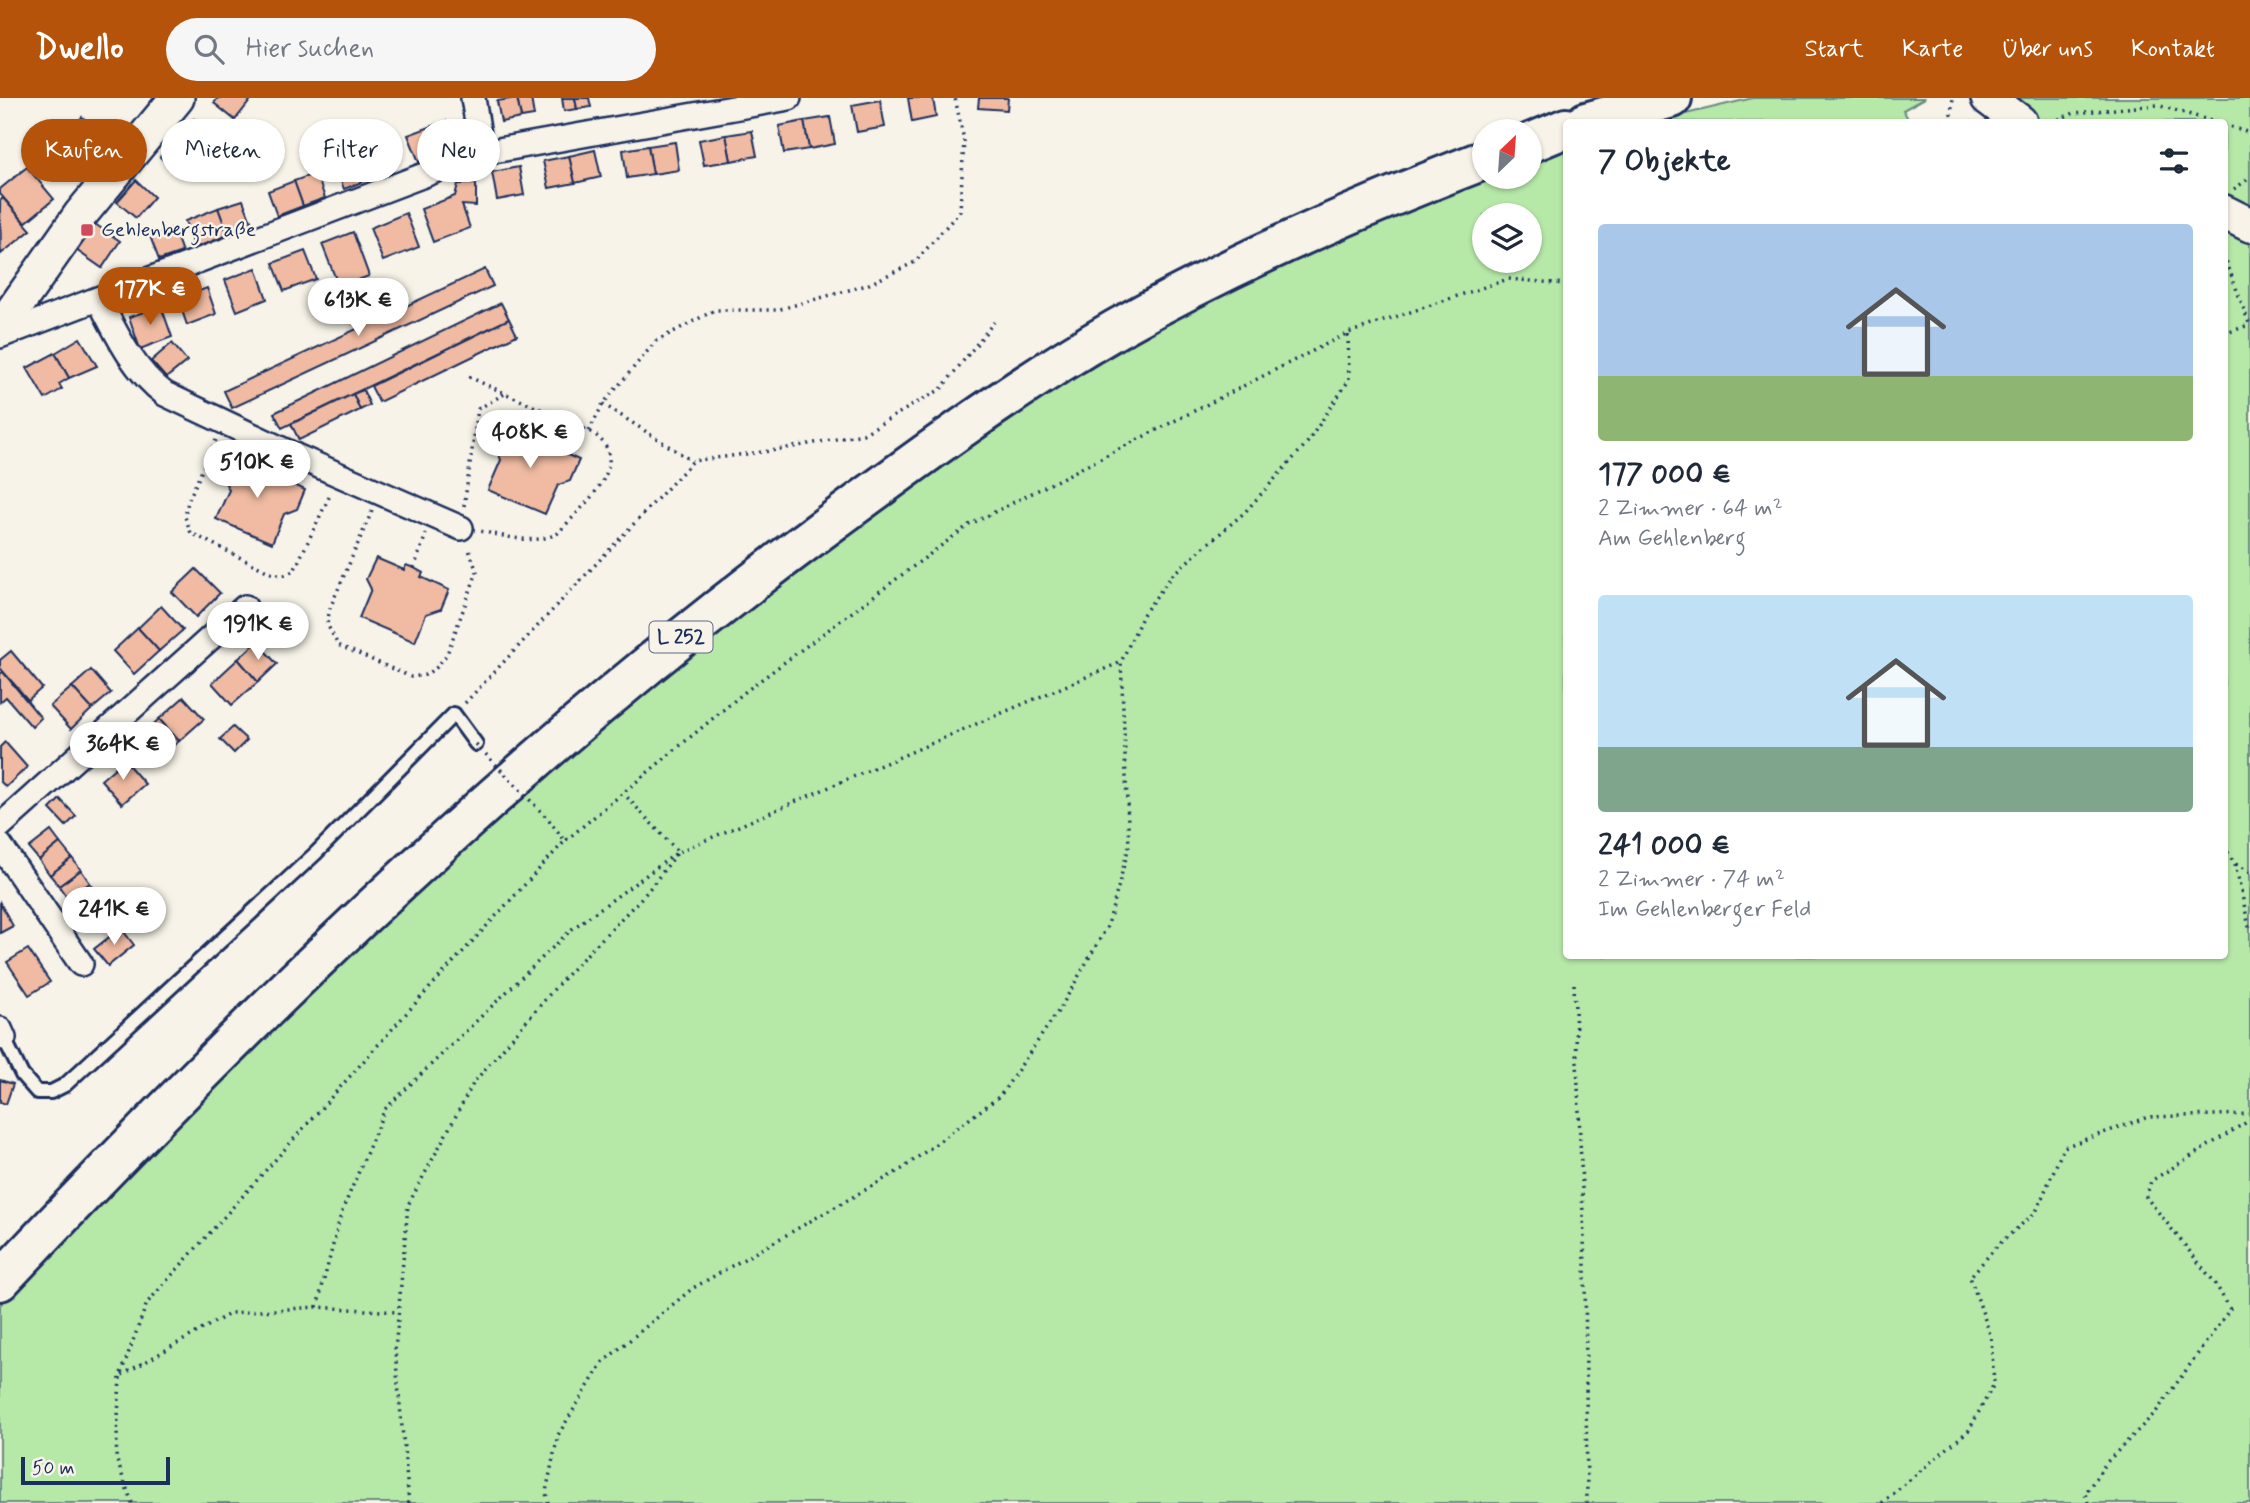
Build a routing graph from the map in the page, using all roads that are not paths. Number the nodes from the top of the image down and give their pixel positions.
1 (177, 98) edge
2 (473, 98) edge
3 (789, 98) edge
4 (1672, 98) edge
5 (1988, 98) edge
6 (675, 108) edge
7 (476, 119) edge
8 (1597, 119) edge
9 (2016, 119) edge
10 (1563, 129) edge
11 (1542, 138) edge
12 (500, 149) edge
13 (1472, 165) edge
14 (417, 178) edge
15 (2228, 214) edge
16 (2250, 225) edge
17 (37, 274) junction
18 (99, 300) junction
19 (68, 310) junction
20 (0, 329) edge
21 (0, 336) edge
22 (461, 528) road end
23 (245, 607) dead end
24 (476, 744) road end
25 (0, 826) edge
26 (0, 845) edge
27 (81, 964) dead end
28 (2, 1034) edge
29 (0, 1281) edge

1 - 17 street
2 - 7 street
3 - 6 street
4 - 8 highway
5 - 9 street
6 - 12 street
10 - 11 highway
13 - 29 highway, L 252
14 - 18 street
15 - 16 street
17 - 19 street
17 - 20 street
18 - 19 street
18 - 22 street
19 - 21 street
23 - 25 street
24 - 28 lane
26 - 27 street

